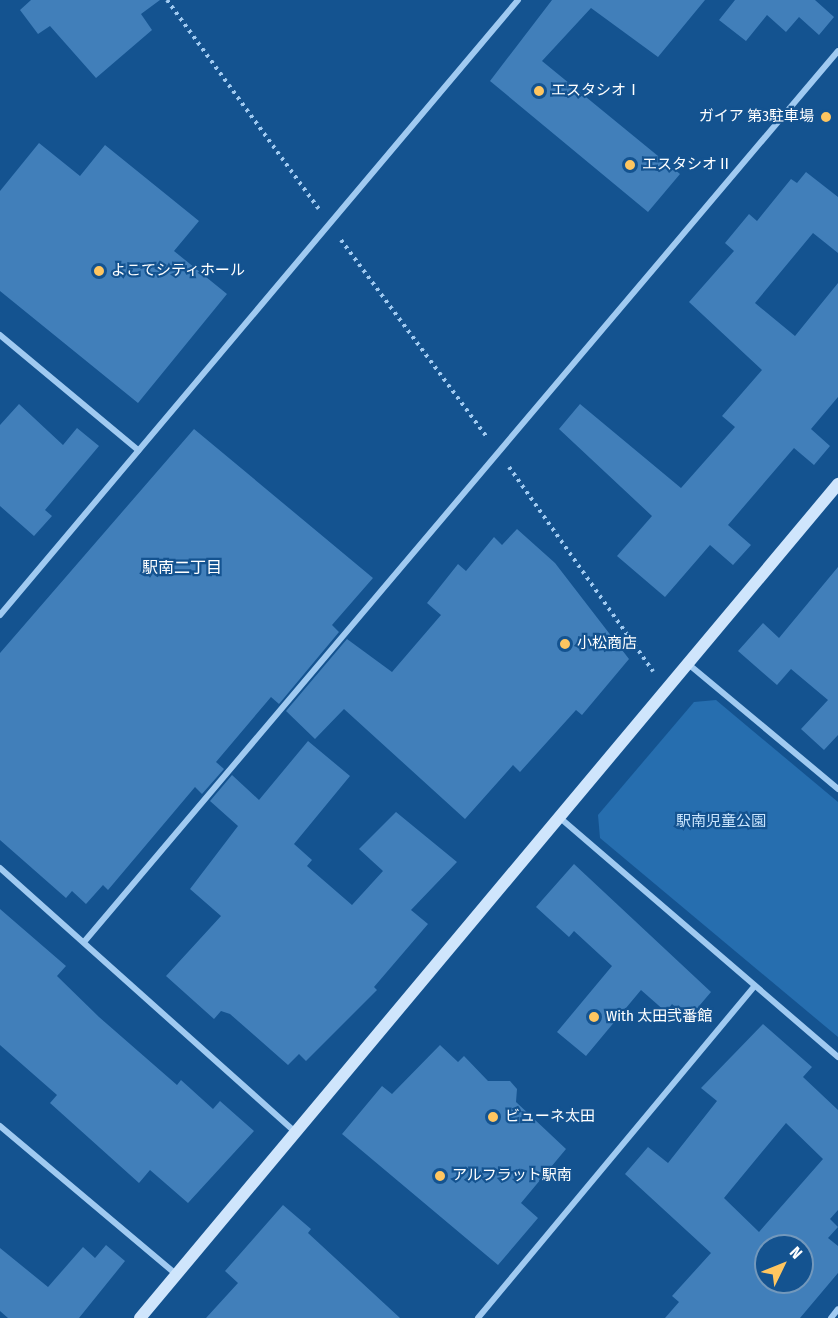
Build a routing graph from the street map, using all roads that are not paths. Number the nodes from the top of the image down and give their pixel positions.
1 (518, 0) edge
2 (838, 51) edge
3 (0, 335) edge
4 (138, 450) junction
5 (838, 484) edge
6 (0, 615) edge
7 (687, 663) junction
8 (838, 789) edge
9 (557, 816) junction
10 (0, 868) edge
11 (84, 942) junction
12 (755, 986) junction
13 (838, 1057) edge
14 (0, 1126) edge
15 (295, 1131) junction
16 (177, 1274) junction
17 (838, 1309) edge
18 (140, 1318) edge
19 (478, 1318) edge
20 (831, 1318) edge

1 - 4 street
2 - 11 street
3 - 4 street
4 - 6 street
5 - 7 street
7 - 8 street
7 - 9 street
9 - 12 street
9 - 15 street
10 - 11 street
11 - 15 street
12 - 13 street
12 - 19 street
14 - 16 street
15 - 16 street
16 - 18 street
17 - 20 street

